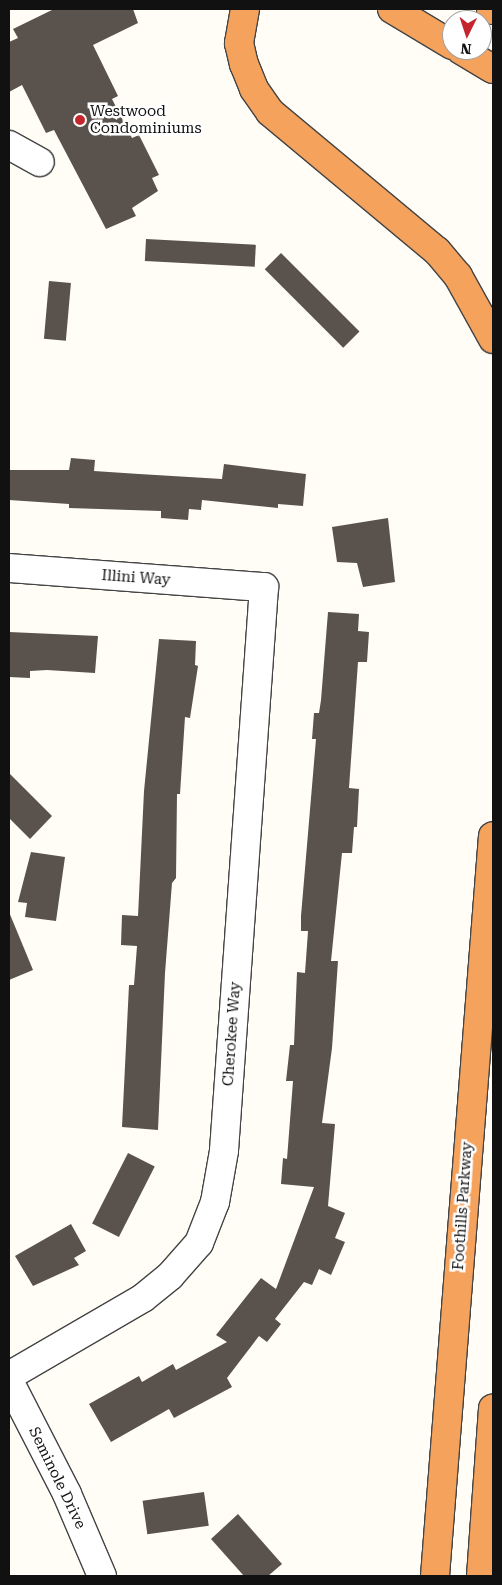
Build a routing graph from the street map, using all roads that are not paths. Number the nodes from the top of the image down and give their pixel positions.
1 (245, 9) edge
2 (392, 9) edge
3 (442, 39) edge
4 (477, 60) edge
5 (493, 70) edge
6 (9, 145) edge
7 (40, 162) dead end
8 (493, 339) edge
9 (9, 568) edge
10 (264, 587) joint
11 (493, 836) edge
12 (9, 1376) edge
13 (9, 1381) edge
14 (493, 1408) edge
15 (102, 1576) edge
16 (435, 1576) edge
17 (481, 1576) edge

1 - 8 highway
2 - 3 highway
4 - 5 highway
6 - 7 street
9 - 10 street, Illini Way
10 - 12 street, Cherokee Way
11 - 16 highway, Foothills Parkway
13 - 15 street, Seminole Drive
14 - 17 highway

